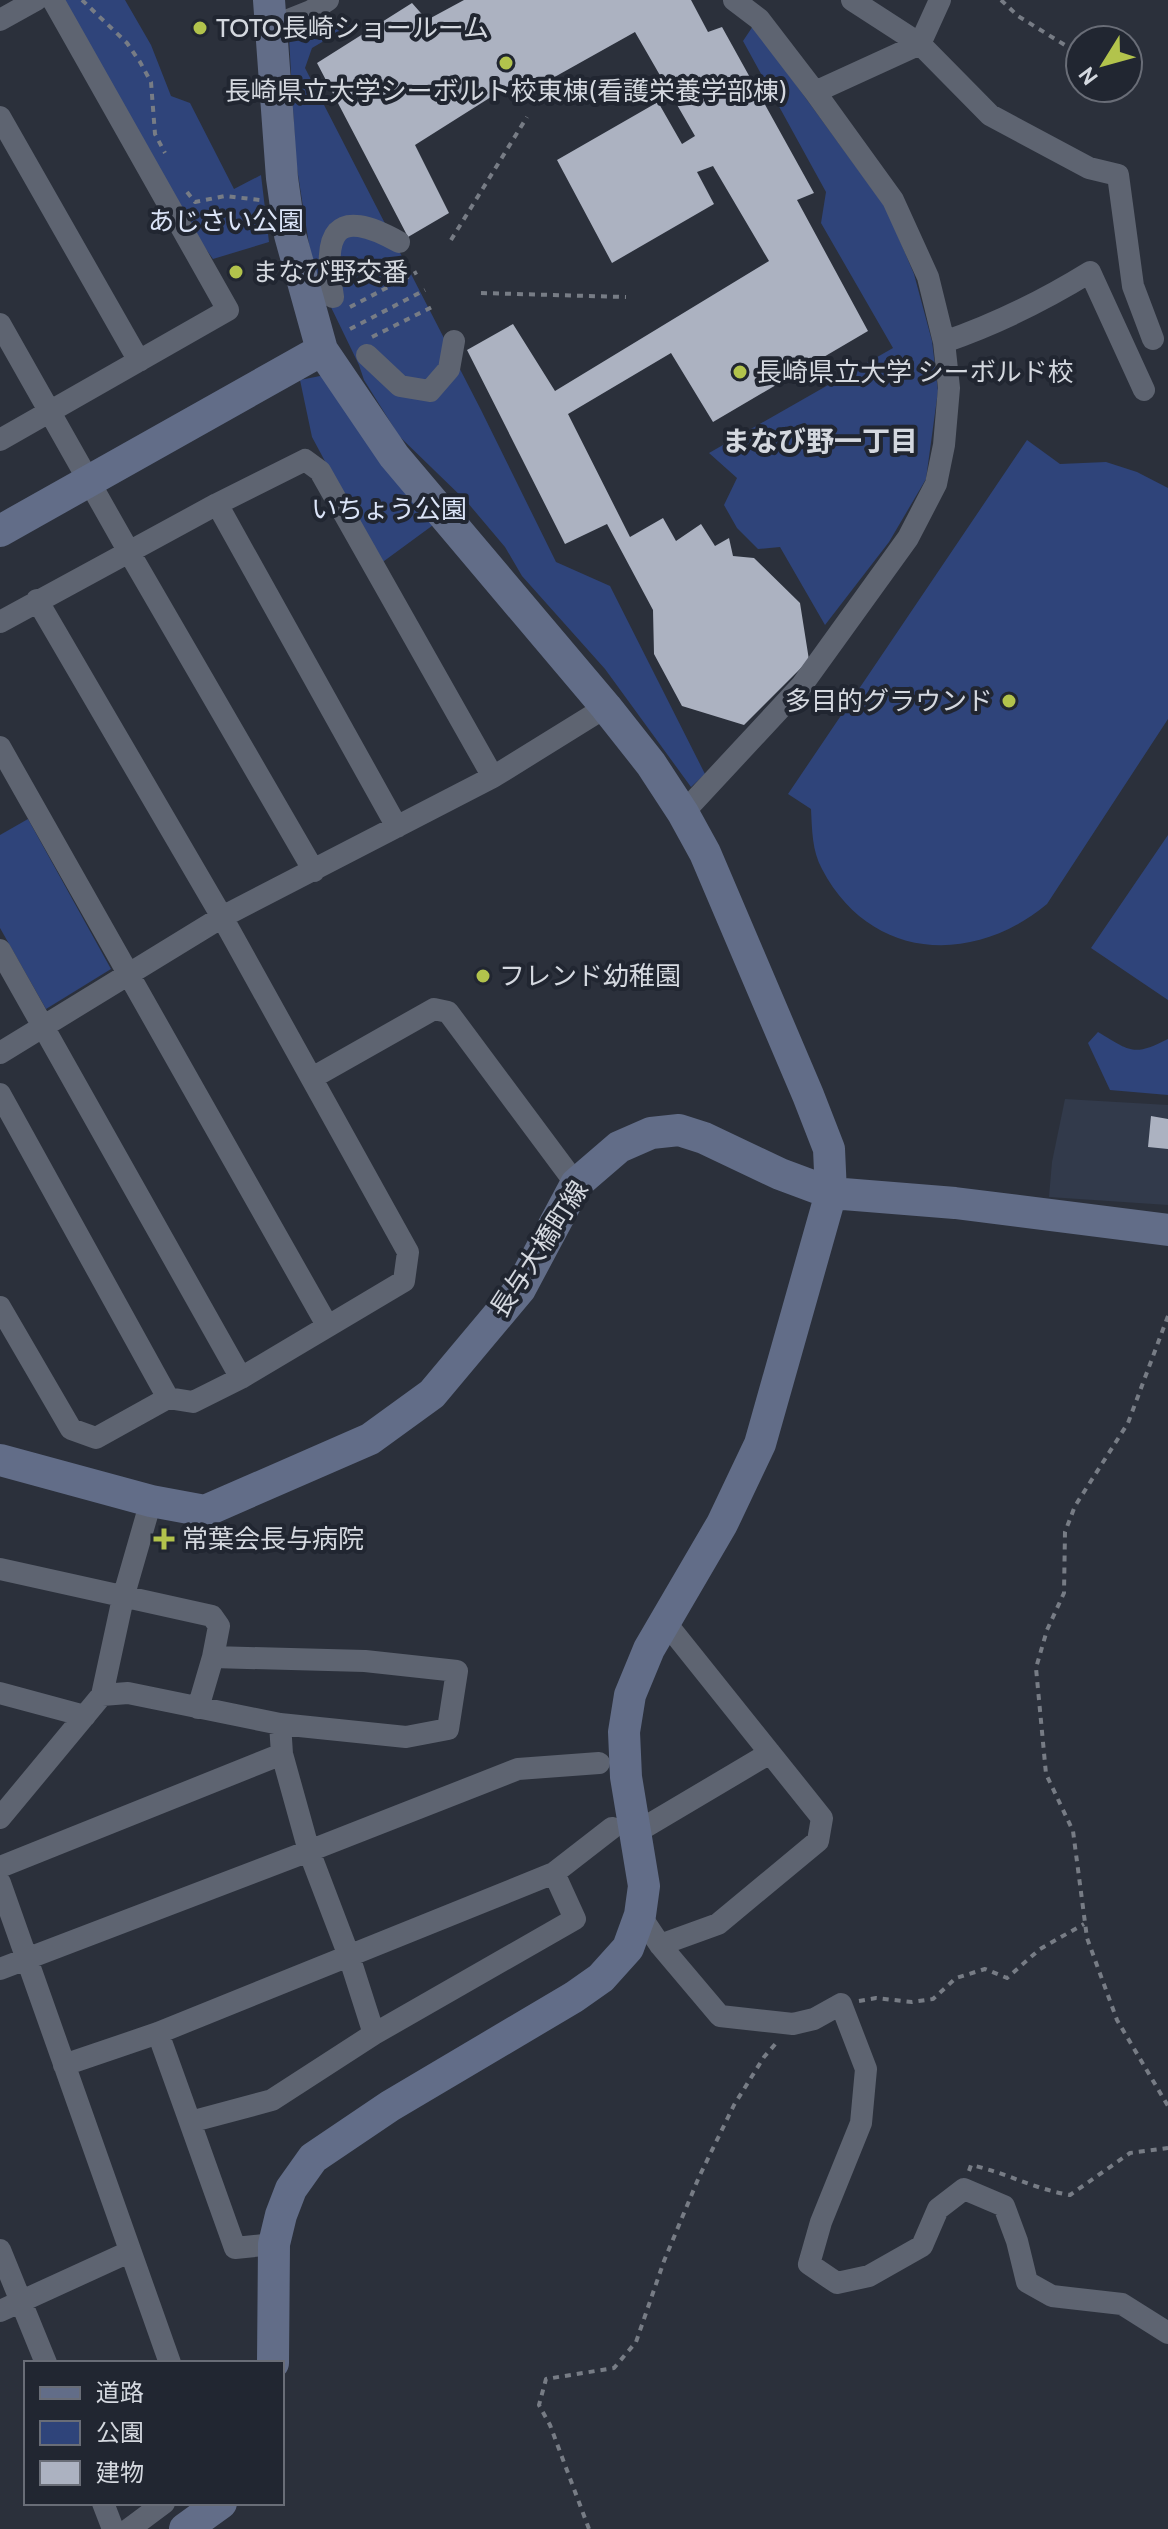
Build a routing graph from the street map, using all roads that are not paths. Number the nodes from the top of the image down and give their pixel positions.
1 (36, 0) edge
2 (53, 0) edge
3 (328, 0) edge
4 (734, 0) edge
5 (852, 0) edge
6 (940, 0) edge
7 (270, 14) edge
8 (0, 20) edge
9 (920, 44) junction
10 (815, 92) junction
11 (0, 117) edge
12 (399, 242) dead end
13 (339, 304) road end
14 (0, 324) edge
15 (1153, 339) dead end
16 (454, 341) dead end
17 (944, 342) junction
18 (369, 346) road end
19 (322, 350) junction
20 (139, 361) junction
21 (1144, 390) dead end
22 (51, 412) junction
23 (0, 440) edge
24 (89, 481) junction
25 (217, 504) junction
26 (0, 531) edge
27 (129, 552) junction
28 (37, 600) junction
29 (0, 622) edge
30 (606, 707) junction
31 (0, 747) edge
32 (493, 777) junction
33 (683, 813) junction
34 (397, 827) junction
35 (314, 871) junction
36 (222, 917) junction
37 (0, 950) edge
38 (129, 974) junction
39 (43, 1026) junction
40 (0, 1053) edge
41 (312, 1078) junction
42 (0, 1094) edge
43 (576, 1184) junction
44 (831, 1193) junction
45 (1168, 1230) edge
46 (0, 1307) edge
47 (327, 1325) junction
48 (7, 1334) edge
49 (241, 1378) junction
50 (168, 1398) junction
51 (0, 1460) edge
52 (151, 1501) junction
53 (0, 1569) edge
54 (123, 1598) junction
55 (666, 1623) junction
56 (213, 1657) junction
57 (0, 1693) edge
58 (102, 1695) junction
59 (198, 1708) junction
60 (85, 1716) junction
61 (280, 1724) junction
62 (770, 1753) junction
63 (282, 1754) junction
64 (599, 1763) dead end
65 (10, 1793) edge
66 (0, 1818) edge
67 (624, 1830) junction
68 (309, 1851) junction
69 (0, 1867) edge
70 (554, 1873) junction
71 (0, 1883) edge
72 (640, 1915) junction
73 (660, 1945) junction
74 (349, 1956) junction
75 (26, 1958) junction
76 (0, 1969) edge
77 (158, 2033) junction
78 (374, 2034) junction
79 (64, 2065) junction
80 (190, 2122) junction
81 (274, 2244) junction
82 (0, 2250) edge
83 (129, 2252) junction
84 (21, 2300) junction
85 (0, 2311) edge
86 (1168, 2333) edge
87 (45, 2361) edge
88 (169, 2361) edge
89 (273, 2361) edge
90 (104, 2505) edge
91 (161, 2505) edge
92 (218, 2505) edge
93 (113, 2529) edge
94 (129, 2529) edge
95 (185, 2529) edge

1 - 8 street
2 - 20 street
3 - 7 street
4 - 10 street
5 - 9 street
6 - 9 street
7 - 19 street
9 - 10 street
9 - 15 street
10 - 17 street
11 - 20 street
12 - 13 street
14 - 22 street
16 - 18 street
17 - 21 street
17 - 33 street
19 - 24 street
19 - 30 street
20 - 22 street
22 - 23 street
22 - 24 street
24 - 26 street
24 - 27 street
25 - 27 street
25 - 32 street
25 - 34 street
27 - 28 street
27 - 35 street
28 - 29 street
28 - 36 street
30 - 32 street
30 - 33 street
31 - 38 street
32 - 34 street
33 - 44 street
34 - 35 street
35 - 36 street
36 - 38 street
36 - 41 street
37 - 39 street
38 - 39 street
38 - 47 street
39 - 40 street
39 - 49 street
41 - 43 street
41 - 47 street
42 - 50 street
43 - 44 street, 長与大橋町線
43 - 52 street, 長与大橋町線
44 - 45 street, 長与大橋町線
44 - 55 street
46 - 48 street
47 - 49 street
48 - 50 street
49 - 50 street
51 - 52 street, 長与大橋町線
52 - 54 street
53 - 54 street
54 - 56 street
54 - 58 street
55 - 62 street
55 - 67 street
56 - 59 street
56 - 61 street
57 - 60 street
58 - 59 street
58 - 60 street
59 - 61 street
60 - 65 street
61 - 63 street
62 - 67 street
62 - 73 street
63 - 68 street
63 - 69 street
64 - 68 street
65 - 66 street
67 - 70 street
67 - 72 street
68 - 74 street
68 - 75 street
70 - 74 street
70 - 78 street
71 - 75 street
72 - 73 street
72 - 81 street
73 - 86 street
74 - 77 street
74 - 78 street
75 - 76 street
75 - 79 street
77 - 79 street
77 - 80 street
78 - 80 street
79 - 83 street
80 - 81 street
81 - 89 street
82 - 84 street
83 - 84 street
83 - 88 street
84 - 85 street
84 - 87 street
90 - 93 street
91 - 94 street
92 - 95 street

